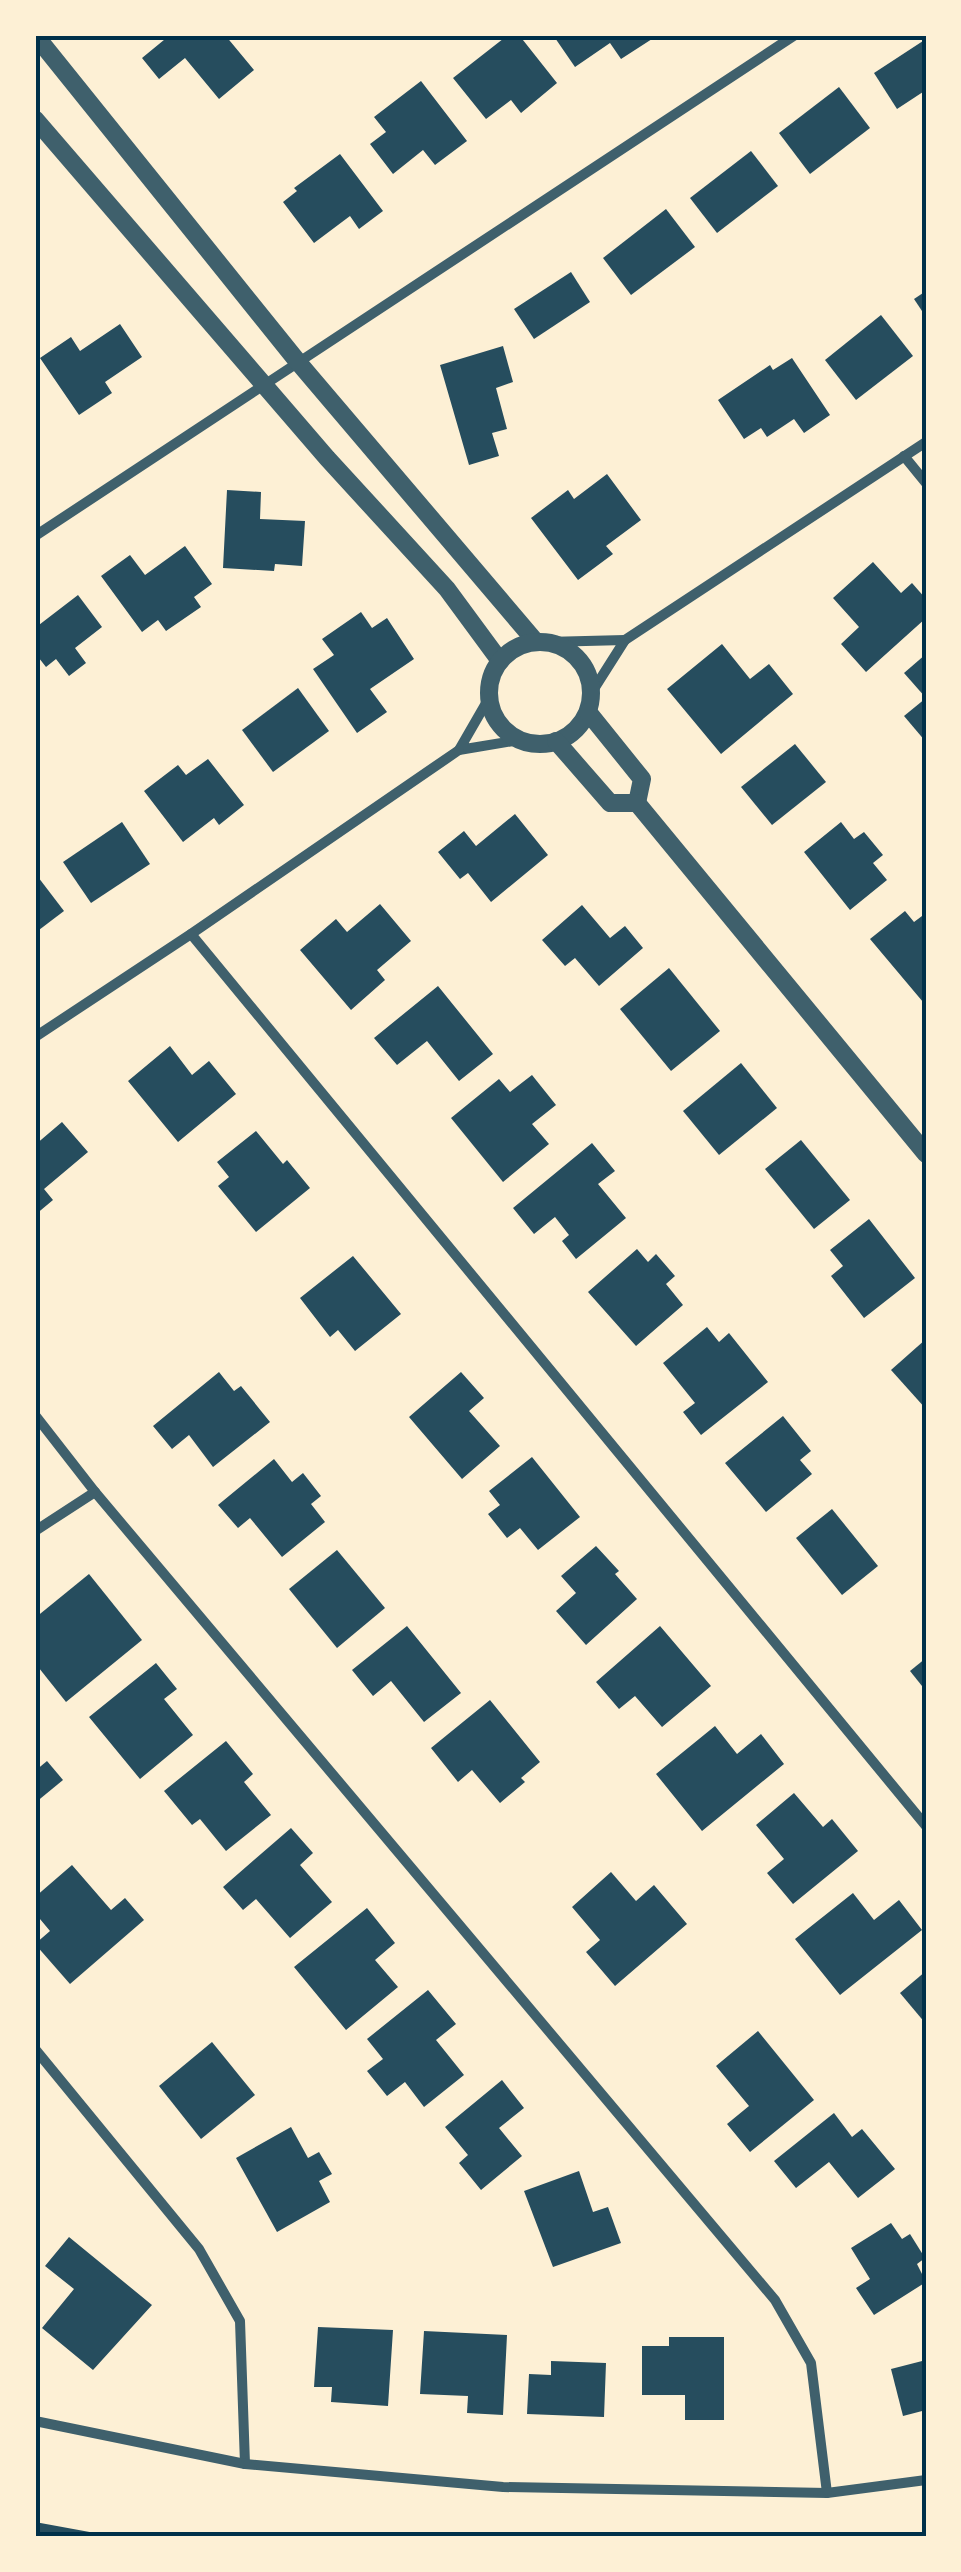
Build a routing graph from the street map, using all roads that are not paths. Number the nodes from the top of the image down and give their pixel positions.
1 (795, 35) edge
2 (36, 36) edge
3 (35, 119) edge
4 (298, 362) junction
5 (263, 385) junction
6 (926, 442) edge
7 (904, 456) junction
8 (926, 483) edge
9 (35, 536) edge
10 (625, 640) junction
11 (541, 642) junction
12 (500, 661) junction
13 (592, 692) junction
14 (489, 698) junction
15 (588, 712) junction
16 (519, 740) junction
17 (556, 741) junction
18 (459, 750) junction
19 (637, 803) junction
20 (191, 934) junction
21 (35, 1037) edge
22 (926, 1154) edge
23 (35, 1415) edge
24 (95, 1492) junction
25 (35, 1531) edge
26 (926, 1826) edge
27 (35, 2049) edge
28 (35, 2421) edge
29 (245, 2464) junction
30 (926, 2480) edge
31 (827, 2493) junction

1 - 4 street
2 - 4 street
3 - 5 street
4 - 5 street
4 - 11 street
5 - 9 street
5 - 12 street
6 - 7 street
7 - 8 street
7 - 10 street
10 - 11 street
10 - 13 street
11 - 12 street
11 - 13 street
12 - 14 street
13 - 15 street
14 - 16 street
14 - 18 street
15 - 17 street
15 - 19 street
16 - 17 street
16 - 18 street
17 - 19 street
18 - 20 street
19 - 22 street
20 - 21 street
20 - 26 street
23 - 24 street
24 - 25 street
24 - 31 street
27 - 29 street
28 - 29 street
29 - 31 street
30 - 31 street

